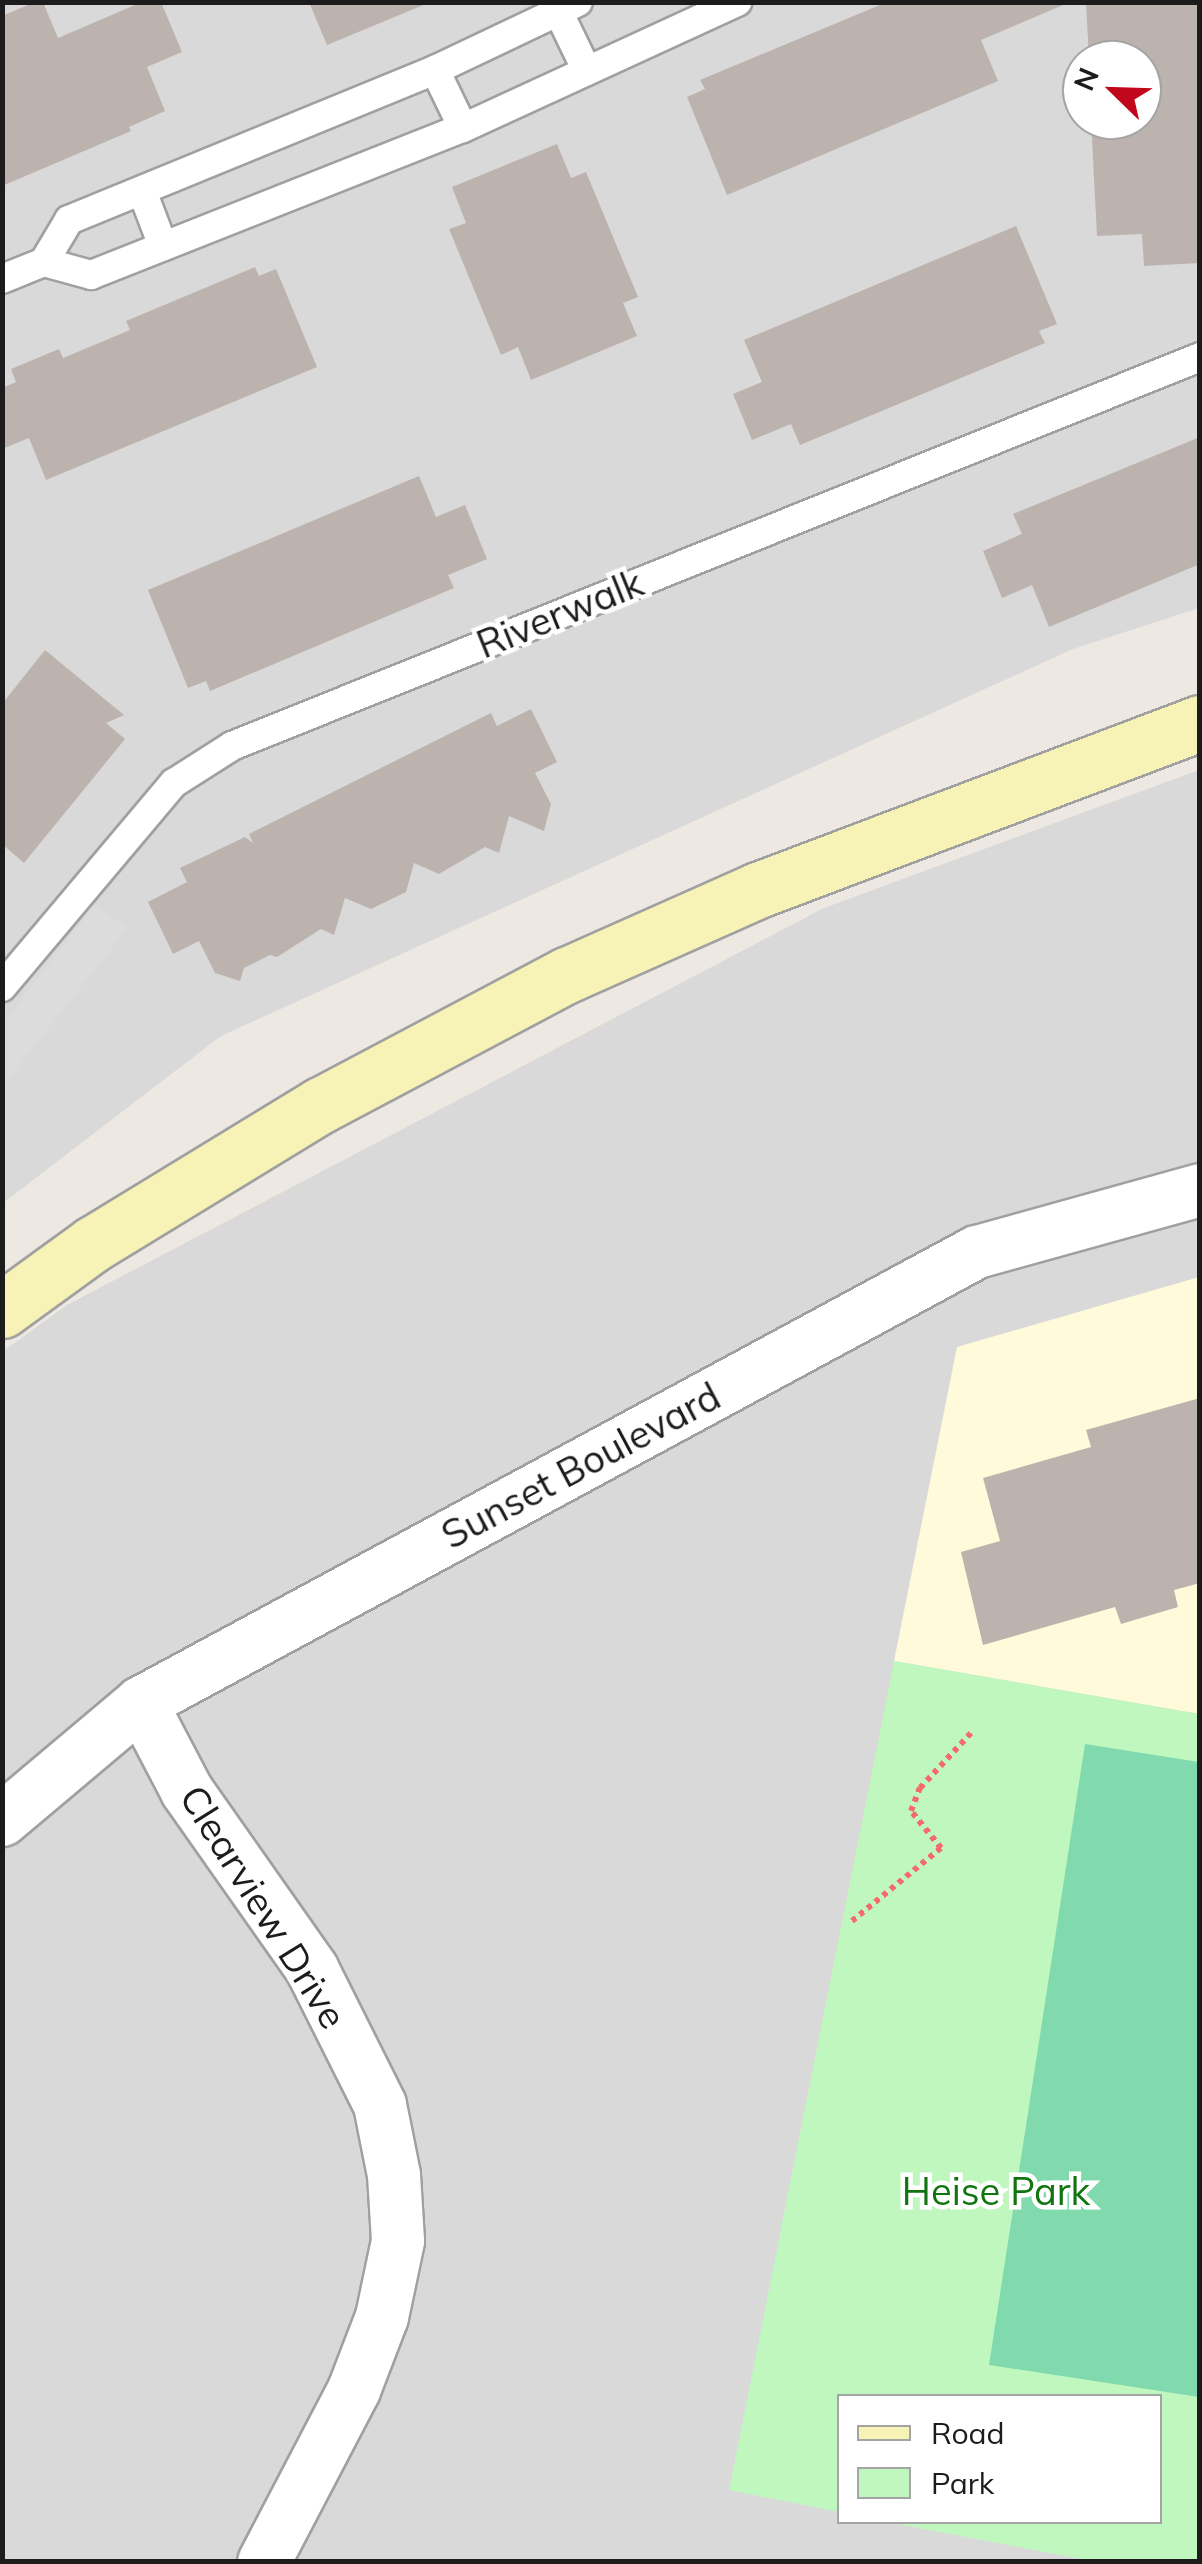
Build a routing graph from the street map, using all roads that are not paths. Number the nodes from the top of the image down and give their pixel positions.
1 (737, 2) edge
2 (568, 7) edge
3 (586, 68) junction
4 (435, 70) junction
5 (463, 128) junction
6 (142, 192) junction
7 (163, 246) junction
8 (44, 262) junction
9 (2, 279) edge
10 (1200, 357) edge
11 (1200, 722) edge
12 (2, 987) edge
13 (1200, 1190) edge
14 (2, 1310) edge
15 (141, 1704) junction
16 (2, 1820) edge
17 (264, 2562) edge

1 - 3 lane
2 - 3 lane
2 - 4 lane
3 - 5 lane
4 - 5 lane
4 - 6 lane
5 - 7 lane
6 - 7 lane
6 - 8 lane
7 - 8 lane
8 - 9 lane
10 - 12 lane, Riverwalk
11 - 14 main road
13 - 15 street, Sunset Boulevard
15 - 16 street, Sunset Boulevard
15 - 17 street, Clearview Drive

